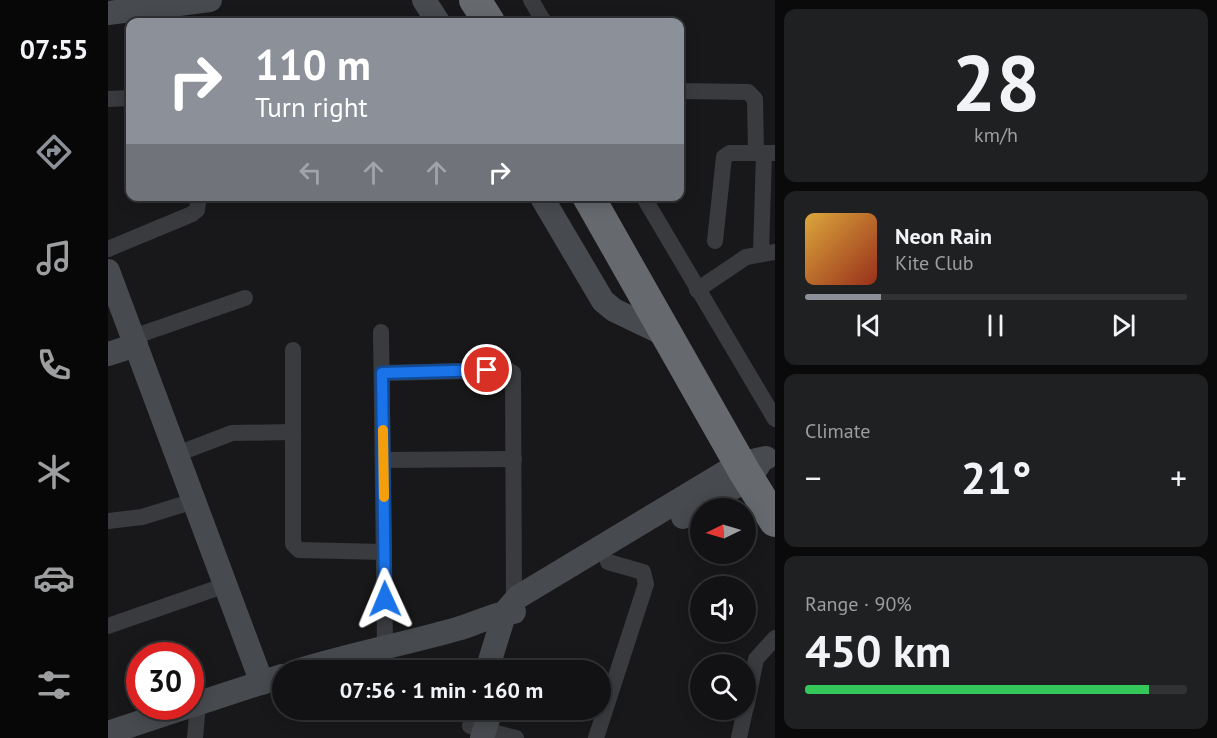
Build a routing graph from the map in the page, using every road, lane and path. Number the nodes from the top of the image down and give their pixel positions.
1 (210, 0) edge
2 (424, 0) edge
3 (476, 0) edge
4 (533, 1) edge
5 (111, 9) edge
6 (435, 18) edge
7 (487, 18) edge
8 (542, 18) edge
9 (684, 92) edge
10 (126, 98) edge
11 (108, 99) edge
12 (765, 153) edge
13 (198, 201) edge
14 (544, 201) edge
15 (591, 201) edge
16 (646, 201) edge
17 (715, 241) dead end
18 (108, 249) edge
19 (768, 253) edge
20 (108, 271) edge
21 (697, 290) junction
22 (245, 298) dead end
23 (381, 332) dead end
24 (668, 336) junction
25 (134, 341) junction
26 (293, 350) dead end
27 (108, 354) edge
28 (382, 373) junction
29 (774, 419) edge
30 (292, 432) junction
31 (177, 454) junction
32 (514, 459) junction
33 (383, 460) junction
34 (757, 463) edge
35 (194, 501) junction
36 (108, 521) edge
37 (774, 521) edge
38 (384, 552) junction
39 (608, 562) junction
40 (226, 585) junction
41 (514, 608) junction
42 (108, 626) edge
43 (774, 638) edge
44 (385, 646) junction
45 (756, 659) edge
46 (335, 660) edge
47 (491, 660) edge
48 (505, 660) edge
49 (272, 680) edge
50 (204, 701) edge
51 (145, 720) edge
52 (193, 720) edge
53 (743, 720) edge
54 (478, 725) edge
55 (108, 732) edge
56 (195, 738) edge
57 (516, 738) edge
58 (596, 738) edge
59 (739, 738) edge

1 - 5 main road
2 - 6 main road
3 - 7 highway
4 - 8 street
9 - 12 street
10 - 11 street
12 - 17 street
12 - 19 street
13 - 18 street
14 - 24 main road
15 - 24 highway
16 - 21 street
19 - 21 street
20 - 25 main road
21 - 29 street
22 - 25 street
23 - 28 street
24 - 34 highway
25 - 27 main road
25 - 31 main road
26 - 30 street
28 - 32 street
28 - 33 street
30 - 31 street
30 - 38 street
31 - 35 main road
32 - 33 street
32 - 41 street
33 - 38 street
34 - 37 highway
34 - 39 main road
34 - 41 main road
35 - 36 street
35 - 40 main road
38 - 44 street
39 - 41 main road
39 - 58 street
40 - 42 street
40 - 49 main road
41 - 44 main road
41 - 47 main road
41 - 48 main road
43 - 45 street
44 - 46 main road
49 - 50 main road
51 - 55 main road
52 - 56 street
53 - 59 street
54 - 57 street

